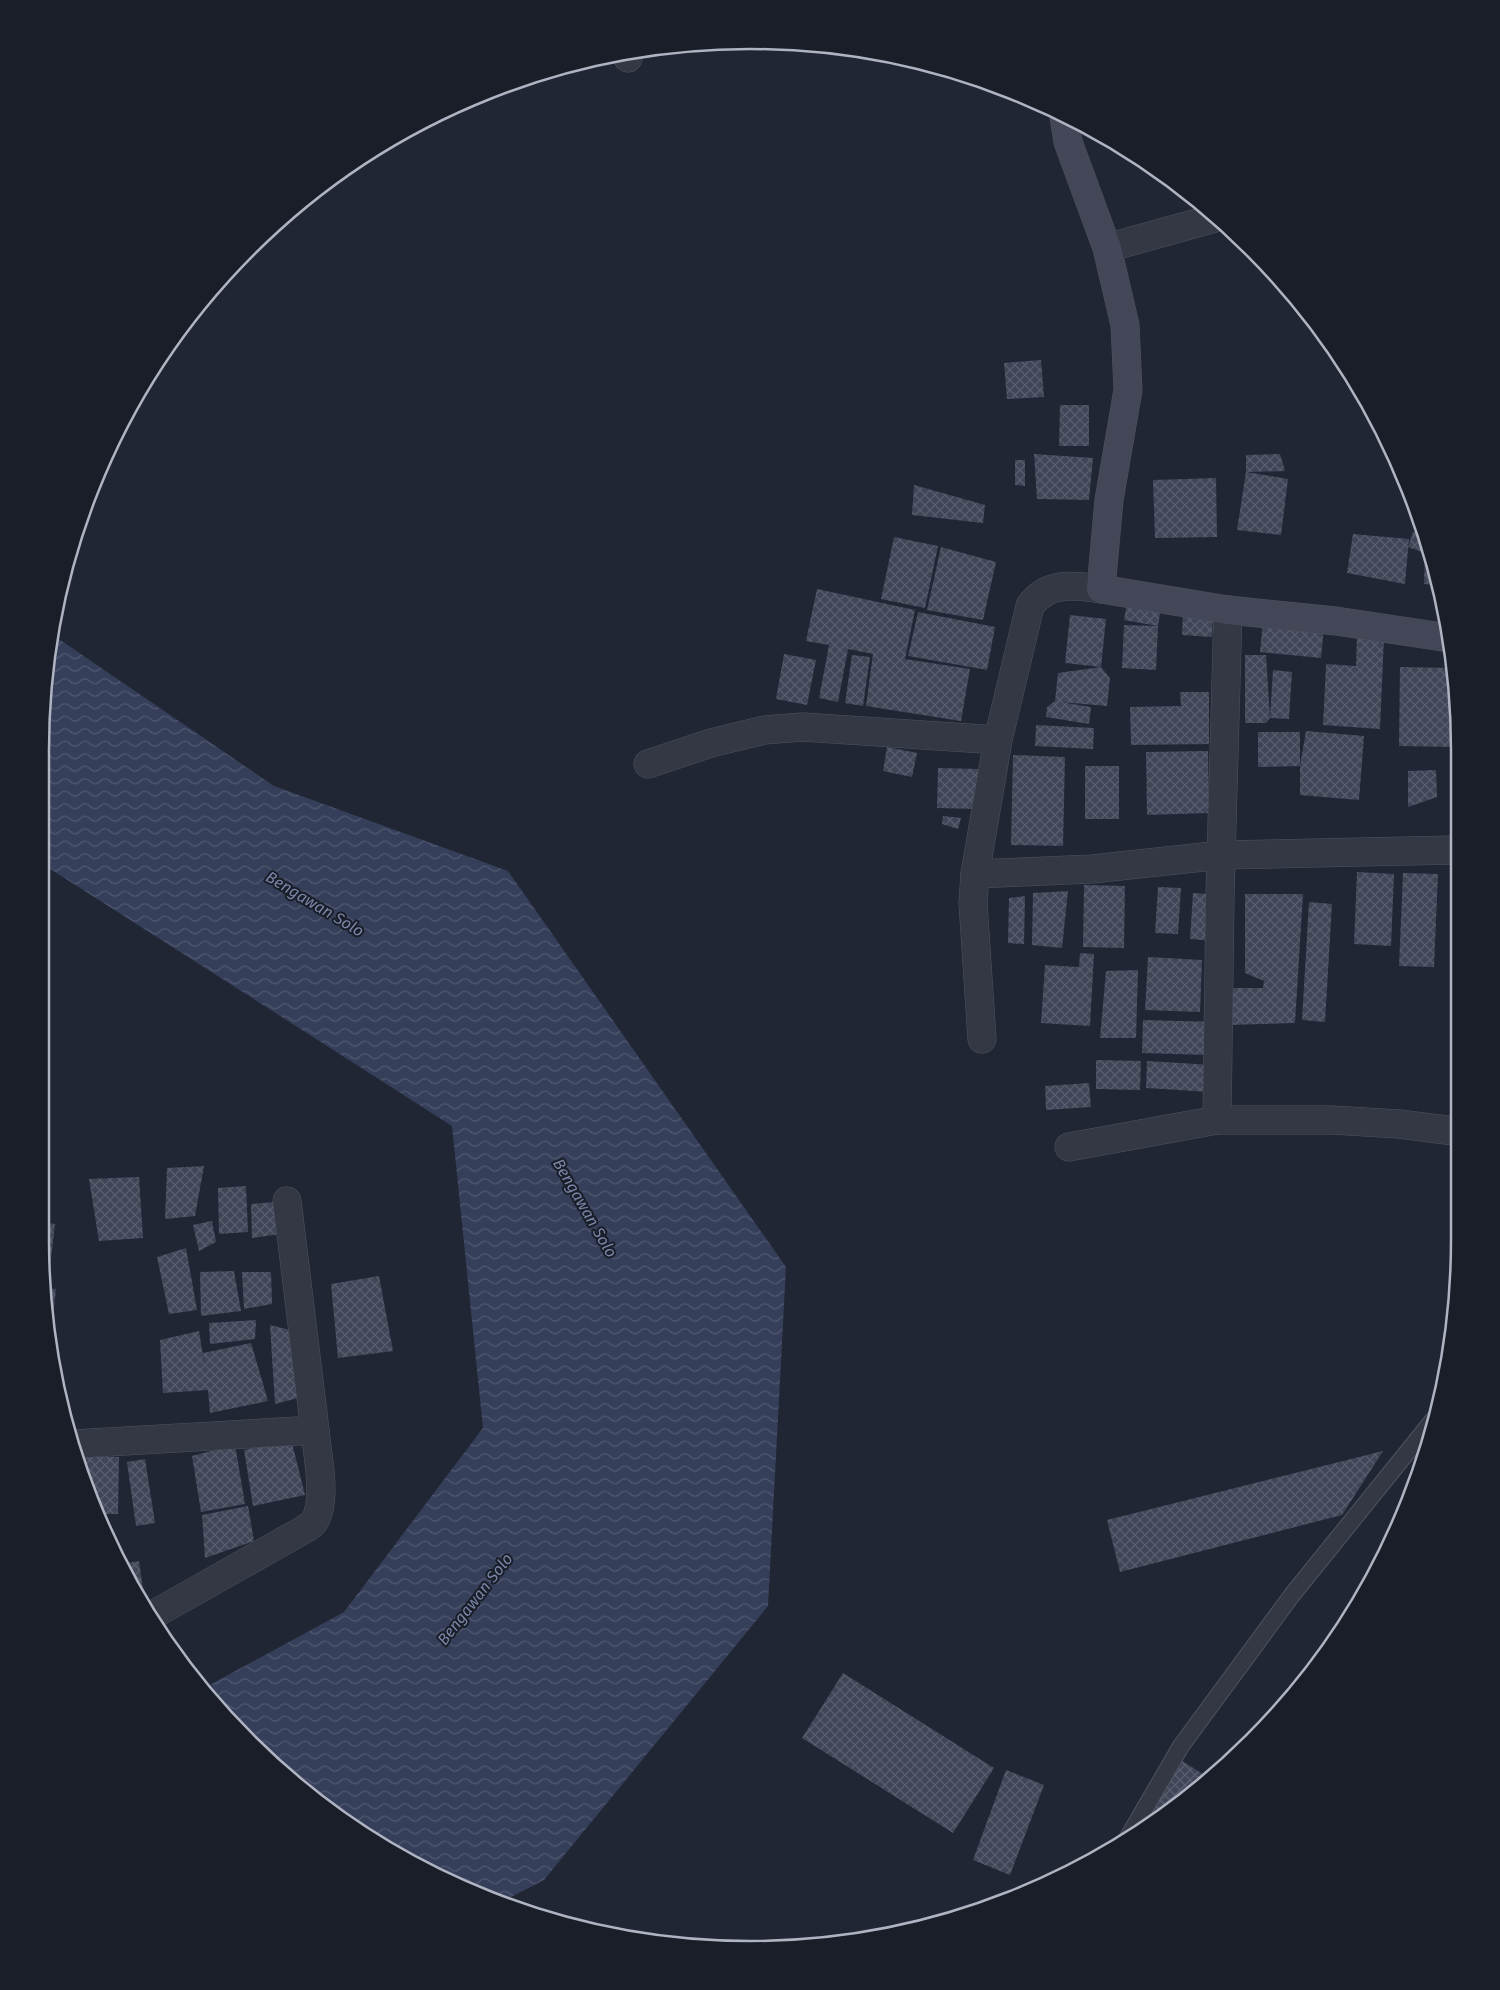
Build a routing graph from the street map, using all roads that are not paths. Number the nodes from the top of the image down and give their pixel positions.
1 (1066, 129) edge
2 (1208, 220) edge
3 (1107, 248) junction
4 (1101, 589) junction
5 (1228, 610) junction
6 (1442, 637) edge
7 (998, 740) junction
8 (648, 764) dead end
9 (1451, 850) edge
10 (1222, 855) junction
11 (975, 874) junction
12 (982, 1039) dead end
13 (1217, 1120) junction
14 (1451, 1130) edge
15 (1069, 1147) dead end
16 (287, 1201) dead end
17 (315, 1430) junction
18 (1424, 1432) edge
19 (80, 1444) edge
20 (156, 1613) edge
21 (1134, 1827) edge

1 - 3 street
2 - 3 street
3 - 4 street
4 - 5 street
4 - 7 street
5 - 6 street
5 - 10 street
7 - 8 street
7 - 11 street
9 - 10 street
10 - 11 street
10 - 13 street
11 - 12 street
13 - 14 street
13 - 15 street
16 - 17 street
17 - 19 street
17 - 20 street
18 - 21 lane

